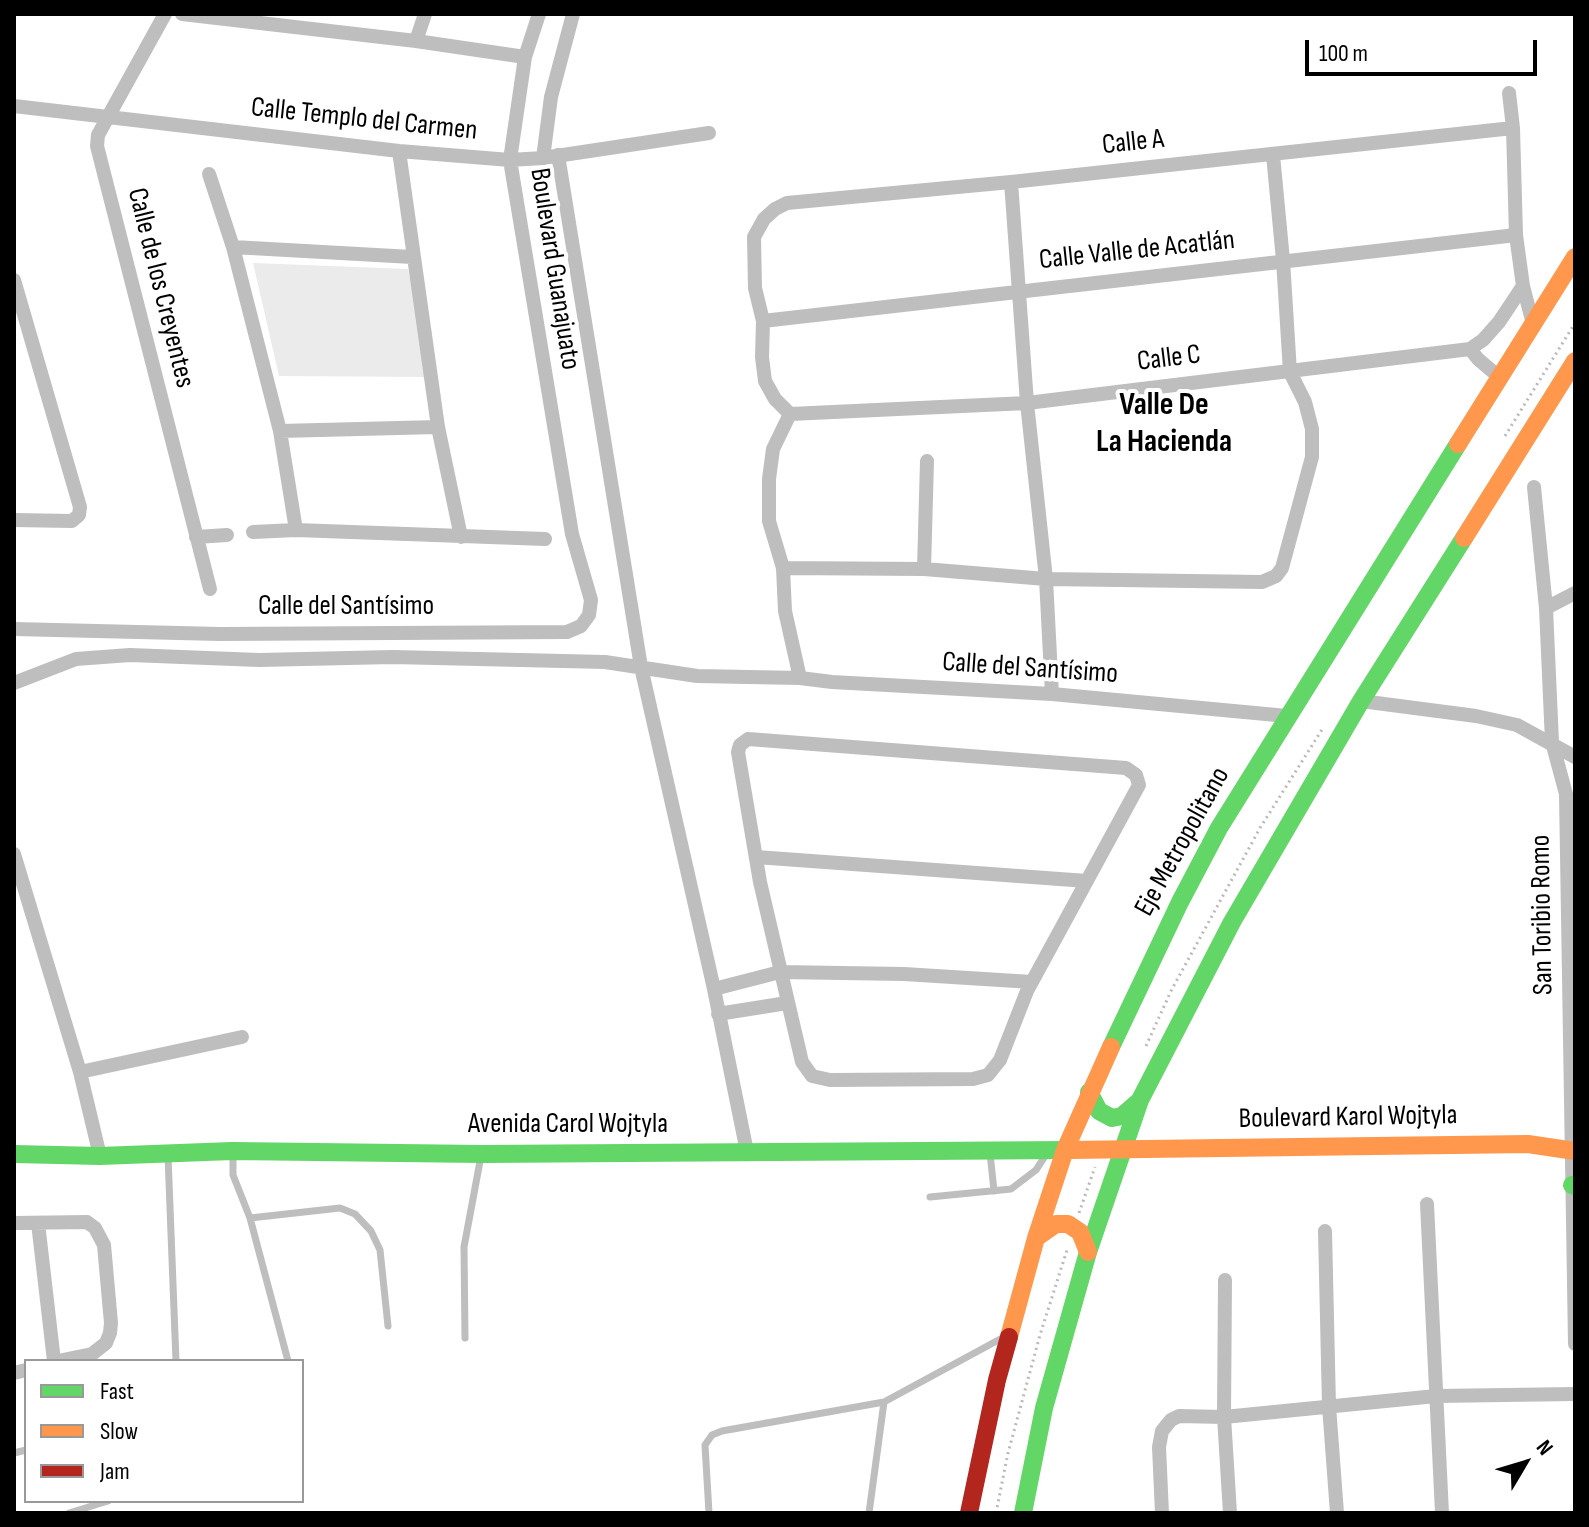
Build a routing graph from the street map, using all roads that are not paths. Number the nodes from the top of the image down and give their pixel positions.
1 (165, 14) edge
2 (182, 14) edge
3 (425, 14) edge
4 (539, 14) edge
5 (573, 14) edge
6 (282, 19) edge
7 (416, 41) junction
8 (525, 57) junction
9 (1509, 93) dead end
10 (14, 106) edge
11 (107, 118) junction
12 (1513, 128) junction
13 (709, 133) dead end
14 (399, 151) junction
15 (1273, 155) junction
16 (551, 156) junction
17 (510, 160) junction
18 (209, 174) dead end
19 (1011, 182) junction
20 (1516, 235) junction
21 (233, 247) junction
22 (412, 257) junction
23 (1575, 257) edge
24 (1283, 260) junction
25 (14, 280) edge
26 (1523, 286) junction
27 (1020, 290) junction
28 (763, 321) junction
29 (1533, 324) junction
30 (1470, 349) junction
31 (1575, 361) edge
32 (1290, 372) junction
33 (1499, 377) junction
34 (1027, 403) junction
35 (790, 414) junction
36 (438, 427) junction
37 (280, 431) junction
38 (927, 461) dead end
39 (1534, 487) dead end
40 (14, 520) edge
41 (296, 530) junction
42 (253, 532) dead end
43 (572, 534) joint
44 (227, 535) dead end
45 (196, 537) junction
46 (461, 537) junction
47 (545, 539) dead end
48 (783, 568) junction
49 (924, 569) junction
50 (1046, 579) junction
51 (210, 589) dead end
52 (1575, 593) edge
53 (1546, 608) junction
54 (14, 629) edge
55 (641, 667) junction
56 (800, 678) junction
57 (14, 683) edge
58 (1052, 694) junction
59 (1361, 701) junction
60 (1287, 716) junction
61 (1552, 742) junction
62 (1575, 757) edge
63 (1571, 831) edge
64 (14, 854) edge
65 (756, 857) junction
66 (1087, 881) junction
67 (1572, 924) edge
68 (780, 972) junction
69 (1032, 982) junction
70 (714, 989) junction
71 (787, 1003) junction
72 (718, 1014) junction
73 (1573, 1033) edge
74 (242, 1037) dead end
75 (80, 1072) junction
76 (1089, 1092) junction
77 (1140, 1100) junction
78 (1123, 1149) junction
79 (1057, 1150) junction
80 (1574, 1150) edge
81 (232, 1151) junction
82 (990, 1151) junction
83 (747, 1152) junction
84 (14, 1154) edge
85 (168, 1154) junction
86 (482, 1154) junction
87 (100, 1156) junction
88 (1574, 1185) edge
89 (994, 1191) junction
90 (930, 1197) dead end
91 (1427, 1204) dead end
92 (250, 1218) junction
93 (14, 1223) edge
94 (38, 1223) junction
95 (1325, 1231) dead end
96 (1036, 1238) junction
97 (1088, 1252) junction
98 (1225, 1280) dead end
99 (388, 1326) dead end
100 (1009, 1334) junction
101 (465, 1338) dead end
102 (1575, 1344) edge
103 (56, 1359) edge
104 (66, 1359) edge
105 (176, 1359) edge
106 (287, 1359) edge
107 (1575, 1394) edge
108 (1436, 1396) junction
109 (884, 1402) junction
110 (1329, 1406) junction
111 (1224, 1417) junction
112 (102, 1503) edge
113 (69, 1513) edge
114 (709, 1513) edge
115 (869, 1513) edge
116 (969, 1513) edge
117 (1023, 1513) edge
118 (1162, 1513) edge
119 (1230, 1513) edge
120 (1337, 1513) edge
121 (1442, 1513) edge

1 - 11 street, Calle de los Creyentes
2 - 6 street
3 - 7 street
4 - 8 street, Boulevard Guanajuato
5 - 16 street, Boulevard Guanajuato
6 - 7 street
7 - 8 street
8 - 17 street, Boulevard Guanajuato
9 - 12 street
10 - 11 street, Calle Templo del Carmen
11 - 14 street, Calle Templo del Carmen
11 - 45 street, Calle de los Creyentes
12 - 15 street, Calle A
12 - 20 street
13 - 16 street, Calle Templo del Carmen
14 - 17 street, Calle Templo del Carmen
14 - 22 street
15 - 19 street, Calle A
15 - 24 street
16 - 17 street, Calle Templo del Carmen
16 - 55 street, Boulevard Guanajuato
17 - 43 street, Boulevard Guanajuato
18 - 21 street
19 - 27 street
19 - 28 street, Calle A
20 - 24 street, Calle Valle de Acatlán
20 - 26 street
21 - 22 street
21 - 37 street
22 - 36 street
23 - 29 main road, Eje Metropolitano
24 - 27 street, Calle Valle de Acatlán
24 - 32 street
25 - 40 street
26 - 29 street
26 - 30 street
27 - 28 street, Calle Valle de Acatlán
27 - 34 street
28 - 35 street
29 - 33 main road, Eje Metropolitano
30 - 32 street, Calle C
30 - 33 street
31 - 59 main road
32 - 34 street, Calle C
32 - 50 street
33 - 60 main road, Eje Metropolitano
34 - 35 street, Calle C
34 - 50 street
35 - 48 street
36 - 37 street
36 - 46 street
37 - 41 street
38 - 49 street
39 - 53 street, San Toribio Romo
41 - 42 street
41 - 46 street
43 - 54 street, Calle del Santísimo
44 - 45 street
45 - 51 street, Calle de los Creyentes
46 - 47 street
48 - 49 street
48 - 56 street
49 - 50 street
50 - 58 street
52 - 53 street
53 - 61 street, San Toribio Romo
55 - 56 street, Calle del Santísimo
55 - 57 street, Calle del Santísimo
55 - 70 street, Boulevard Guanajuato
56 - 58 street, Calle del Santísimo
58 - 60 street, Calle del Santísimo
59 - 61 street
59 - 77 main road
60 - 76 main road, Eje Metropolitano
61 - 62 street
61 - 63 street, San Toribio Romo
63 - 67 street, San Toribio Romo
64 - 75 street
65 - 66 street
65 - 66 street
65 - 68 street
66 - 69 street
67 - 73 street, San Toribio Romo
68 - 69 street
68 - 70 street
68 - 71 street
69 - 71 street
70 - 72 street, Boulevard Guanajuato
71 - 72 street
72 - 83 street, Boulevard Guanajuato
73 - 80 street, San Toribio Romo
74 - 75 street
75 - 87 street
76 - 77 main road
76 - 79 main road, Eje Metropolitano
77 - 78 main road
78 - 79 main road, Avenida Carol Wojtyla
78 - 80 main road, Boulevard Karol Wojtyla
78 - 97 main road
79 - 82 main road, Avenida Carol Wojtyla
79 - 89 lane
79 - 96 main road, Eje Metropolitano
80 - 88 street, San Toribio Romo
81 - 85 main road, Avenida Carol Wojtyla
81 - 86 main road, Avenida Carol Wojtyla
81 - 92 lane
82 - 83 main road, Avenida Carol Wojtyla
82 - 89 lane
83 - 86 main road, Avenida Carol Wojtyla
84 - 87 main road, Avenida Carol Wojtyla
85 - 87 main road, Avenida Carol Wojtyla
85 - 105 lane
86 - 101 lane
88 - 102 street, San Toribio Romo
89 - 90 lane
91 - 108 street
92 - 99 lane
92 - 106 lane
93 - 94 street
94 - 103 street
94 - 104 street
95 - 110 street
96 - 97 main road
96 - 100 main road, Eje Metropolitano
97 - 117 main road
98 - 111 street
100 - 109 lane
100 - 116 main road, Eje Metropolitano
107 - 108 street
108 - 110 street
108 - 121 street
109 - 114 lane
109 - 115 lane
110 - 111 street
110 - 120 street
111 - 118 street
111 - 119 street
112 - 113 lane

